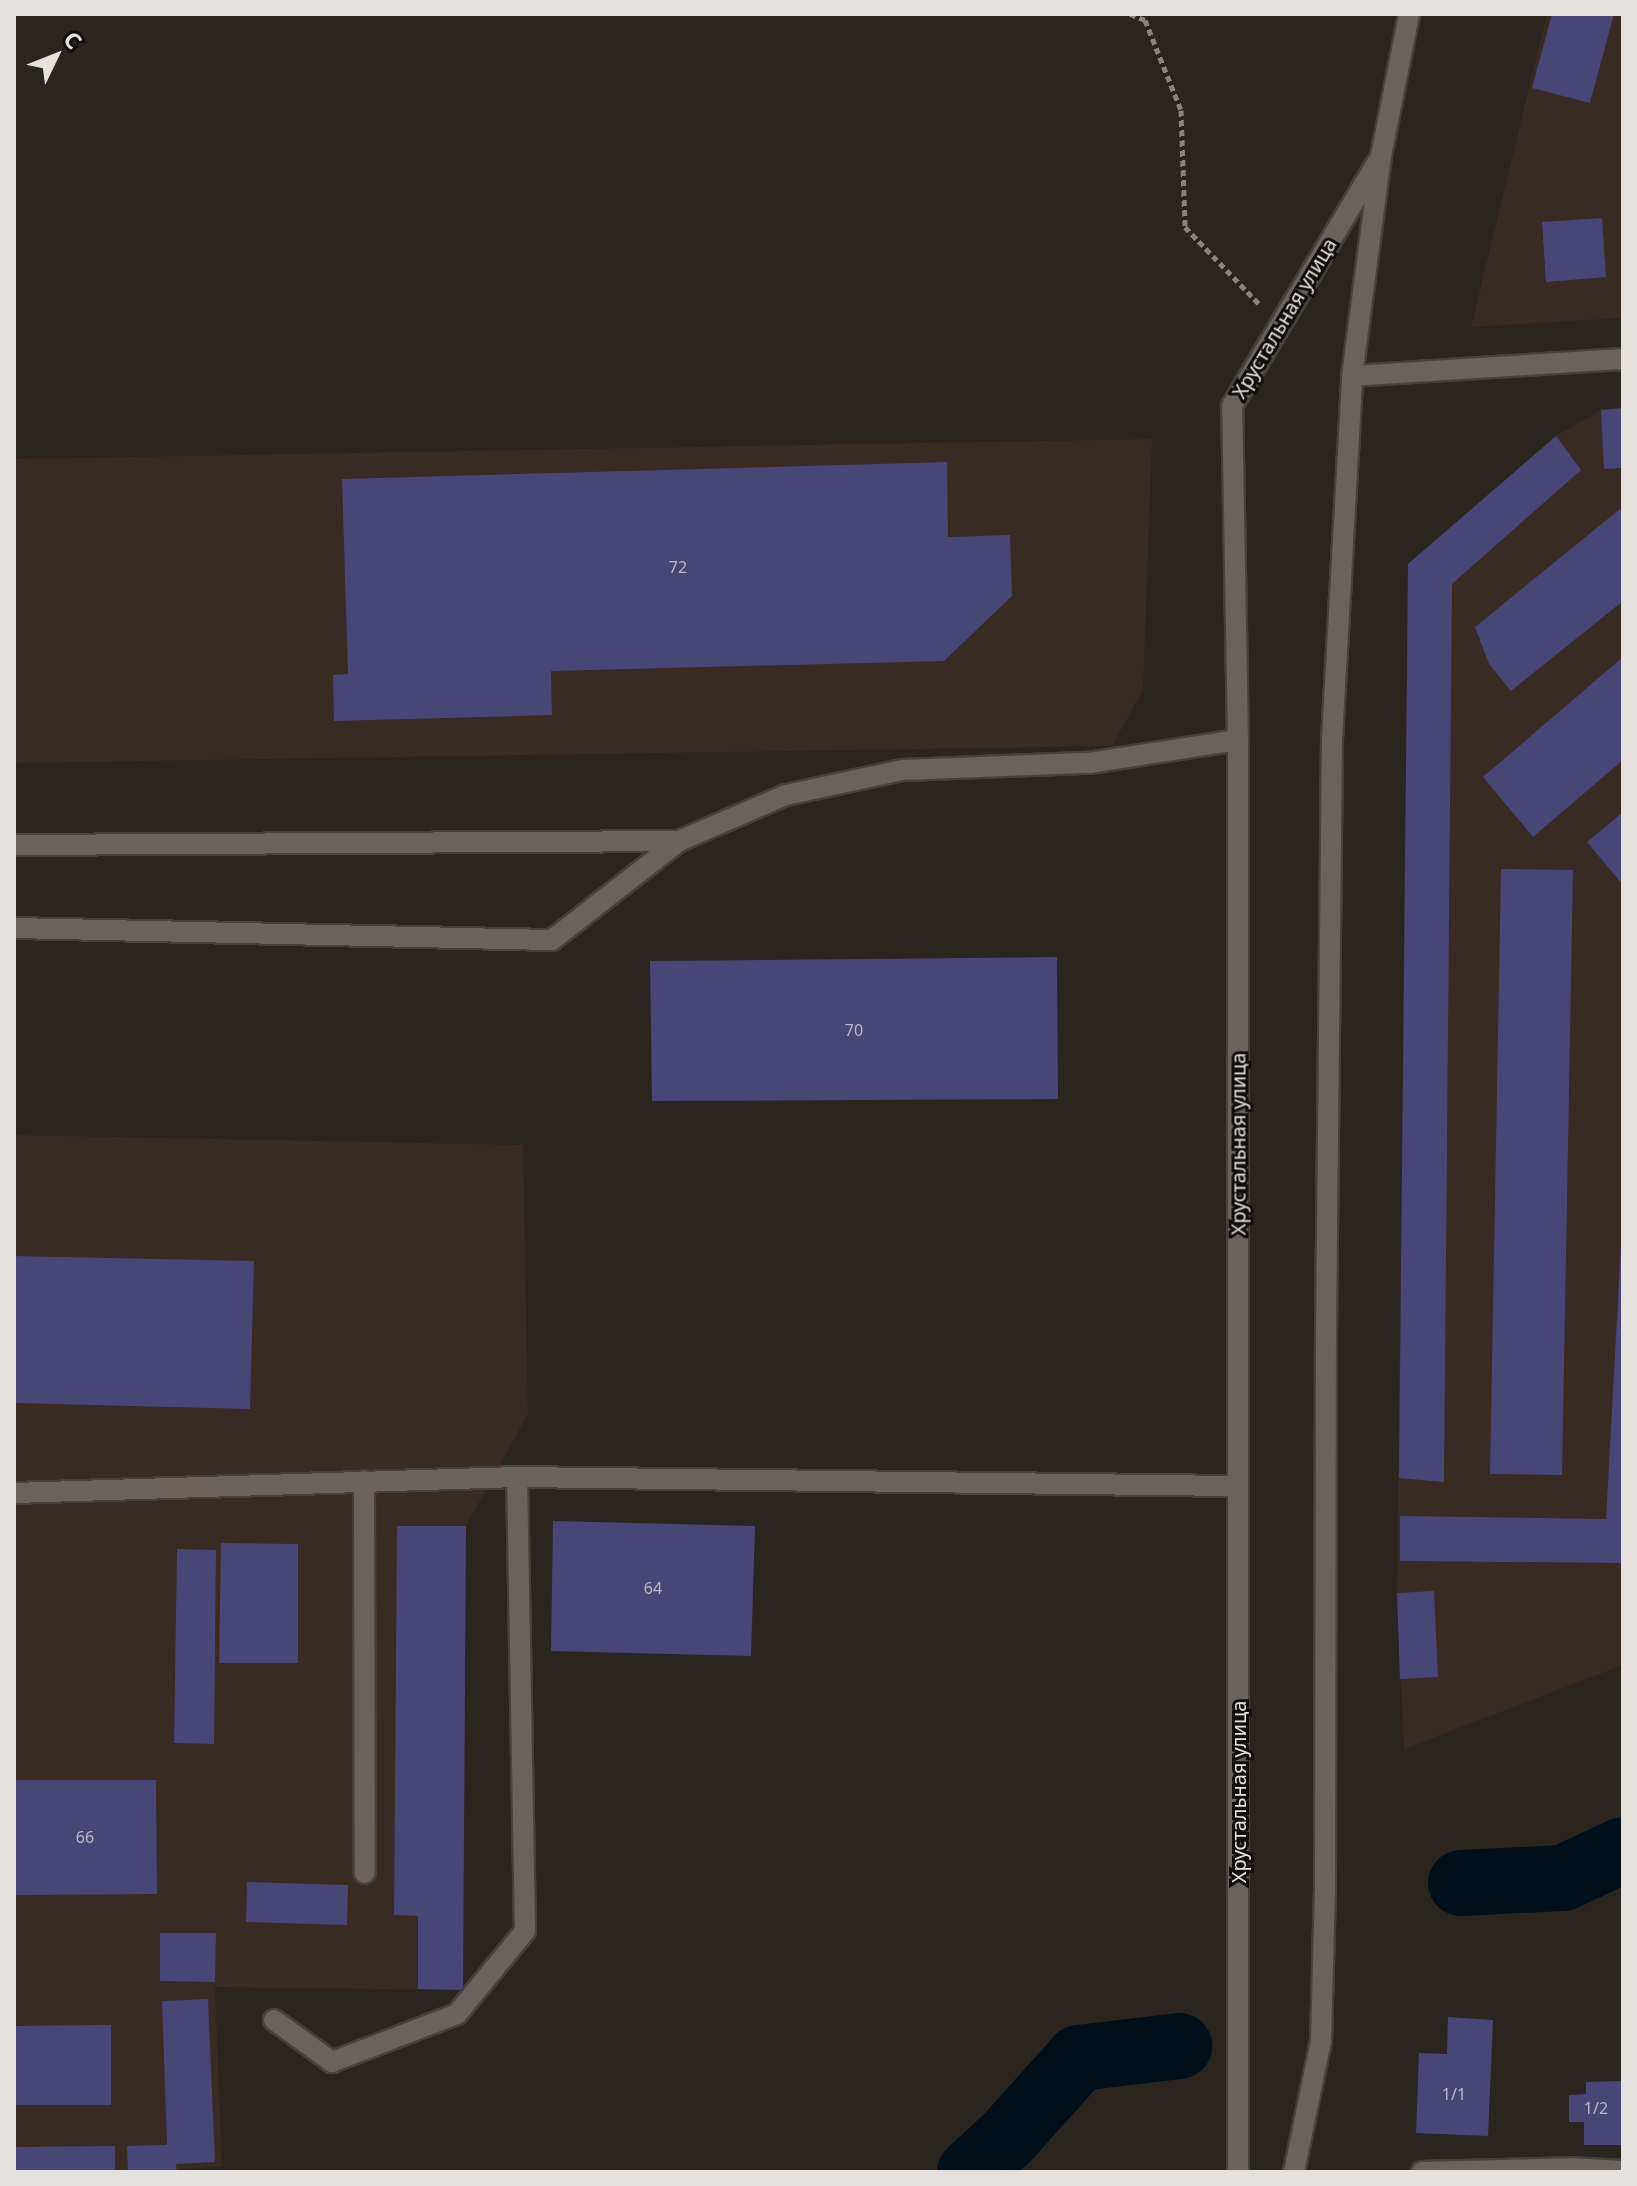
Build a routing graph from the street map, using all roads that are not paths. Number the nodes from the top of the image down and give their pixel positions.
1 (1409, 14) edge
2 (1381, 156) junction
3 (1623, 359) edge
4 (1352, 376) junction
5 (1238, 740) junction
6 (679, 841) junction
7 (14, 845) edge
8 (14, 928) edge
9 (517, 1477) junction
10 (364, 1481) junction
11 (1238, 1486) junction
12 (14, 1493) edge
13 (365, 1873) dead end
14 (274, 2020) dead end
15 (1623, 2171) edge
16 (1238, 2172) edge
17 (1294, 2172) edge
18 (1422, 2172) edge

1 - 2 street, Хрустальная улица
2 - 4 street, Хрустальная улица
2 - 5 street, Хрустальная улица
3 - 4 street
4 - 17 street, Хрустальная улица
5 - 6 street
5 - 11 street, Хрустальная улица
6 - 7 street
6 - 8 street
9 - 10 street
9 - 11 street
9 - 14 street
10 - 12 street
10 - 13 street
11 - 16 street, Хрустальная улица
15 - 18 street

